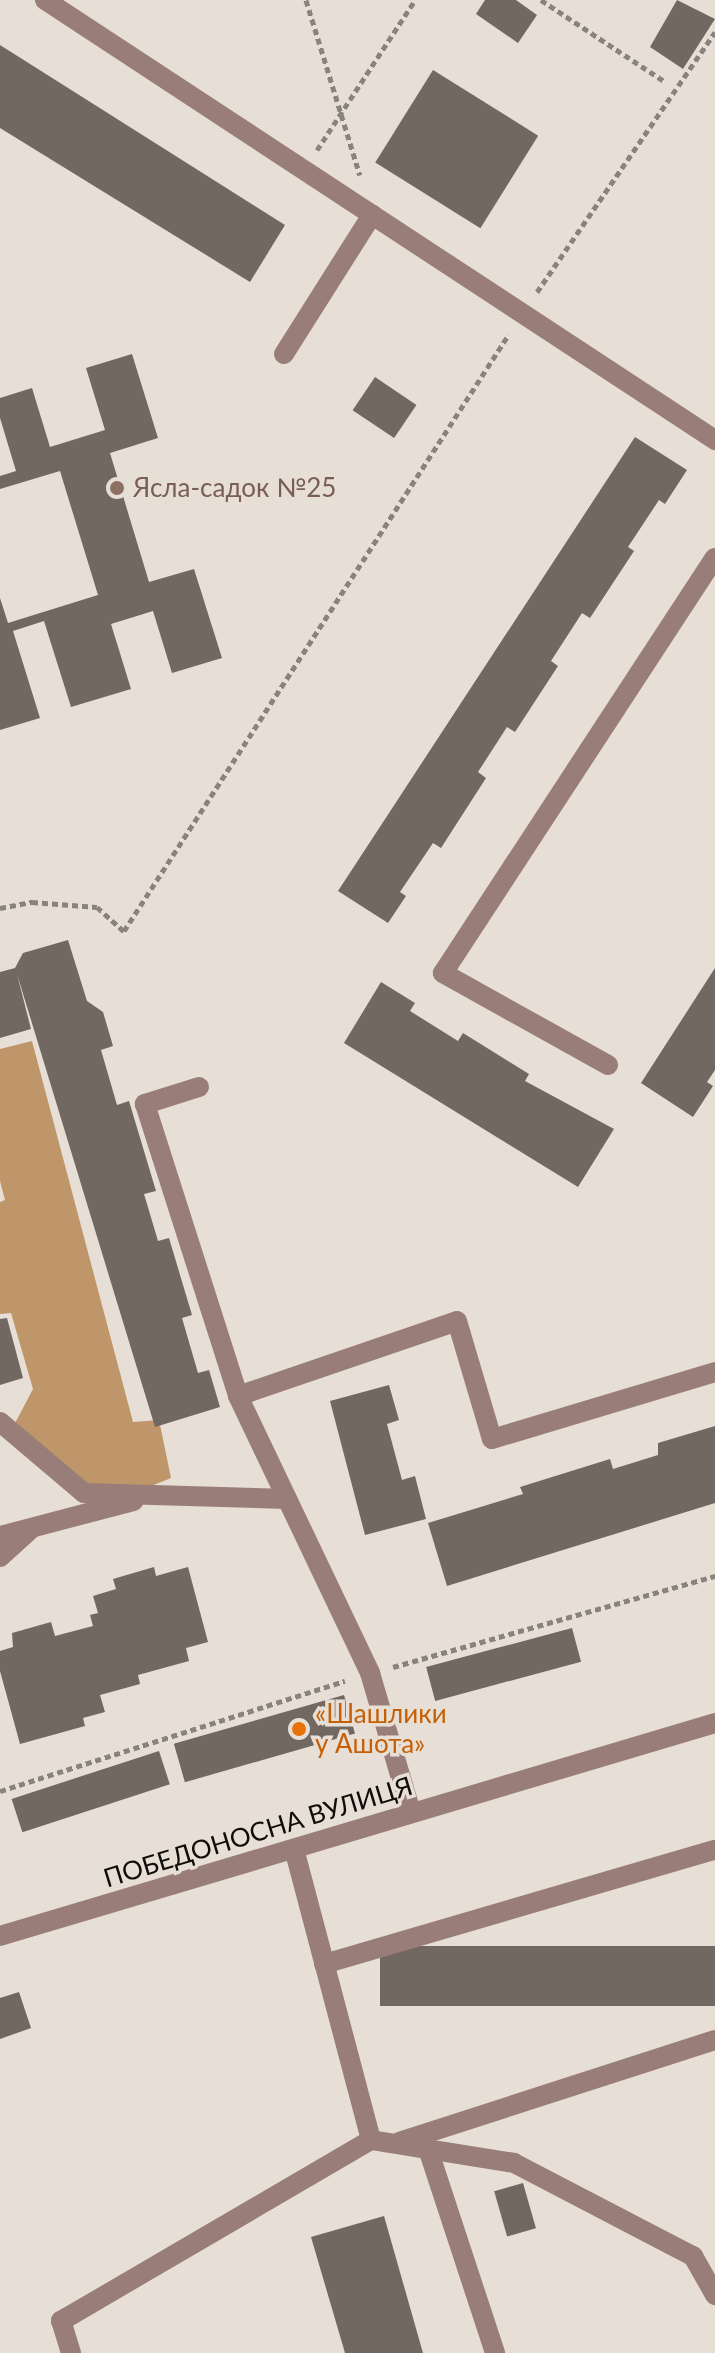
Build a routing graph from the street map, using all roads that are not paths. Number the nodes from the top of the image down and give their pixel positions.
1 (45, 0) edge
2 (372, 215) junction
3 (284, 354) dead end
4 (715, 440) edge
5 (715, 558) edge
6 (608, 1065) dead end
7 (199, 1087) dead end
8 (715, 1372) edge
9 (238, 1396) junction
10 (0, 1422) edge
11 (156, 1495) junction
12 (287, 1499) junction
13 (34, 1527) junction
14 (0, 1536) edge
15 (0, 1557) edge
16 (715, 1723) edge
17 (411, 1812) junction
18 (294, 1849) junction
19 (715, 1850) edge
20 (0, 1936) edge
21 (324, 1964) junction
22 (715, 2040) edge
23 (371, 2140) junction
24 (395, 2144) junction
25 (428, 2149) junction
26 (715, 2295) edge
27 (71, 2353) edge
28 (495, 2353) edge

1 - 2 street
2 - 3 street
2 - 4 street
5 - 6 street
7 - 9 street
8 - 9 street
9 - 12 street
10 - 11 street
11 - 12 street
11 - 13 street
12 - 17 street
13 - 14 street
13 - 15 street
16 - 17 street, ПОБЕДОНОСНА ВУЛИЦЯ
17 - 18 street, ПОБЕДОНОСНА ВУЛИЦЯ
18 - 20 street, ПОБЕДОНОСНА ВУЛИЦЯ
18 - 21 street
19 - 21 street
21 - 23 street
22 - 24 street
23 - 24 street
23 - 27 street
24 - 25 street
25 - 26 street
25 - 28 street

